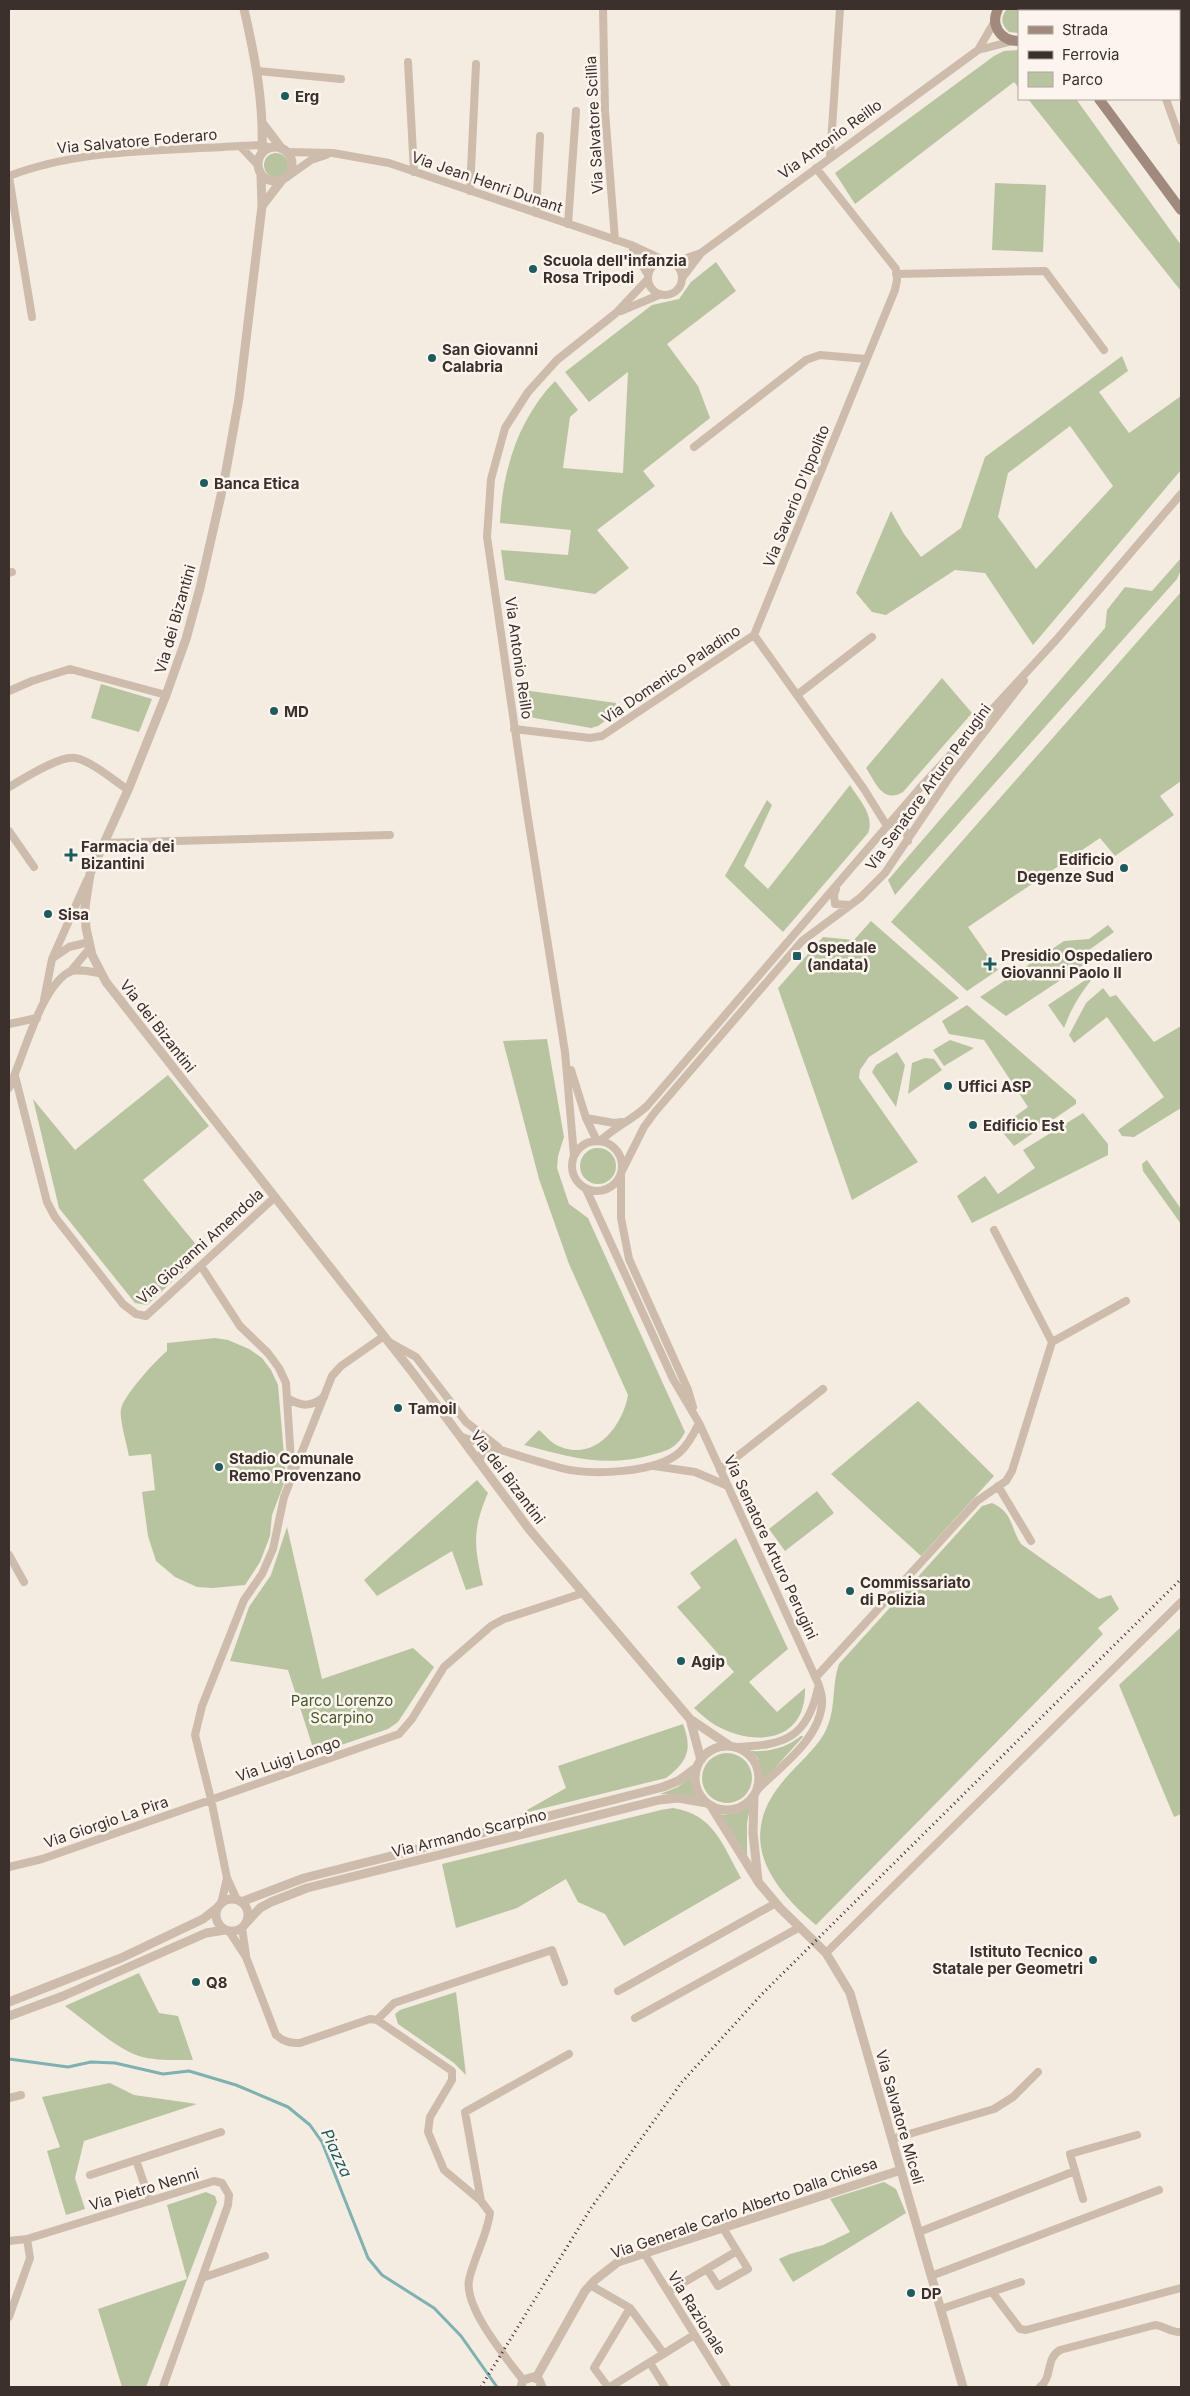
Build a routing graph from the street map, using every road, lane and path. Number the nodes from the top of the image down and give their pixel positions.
1 (244, 9) edge
2 (602, 9) edge
3 (840, 9) edge
4 (996, 13) edge
5 (1016, 41) edge
6 (978, 50) junction
7 (408, 62) dead end
8 (476, 64) dead end
9 (258, 71) junction
10 (341, 79) dead end
11 (1100, 100) edge
12 (1166, 100) edge
13 (576, 111) dead end
14 (263, 124) junction
15 (540, 136) dead end
16 (1181, 141) edge
17 (240, 146) junction
18 (265, 149) junction
19 (284, 150) junction
20 (333, 153) junction
21 (830, 158) junction
22 (257, 164) junction
23 (816, 168) junction
24 (414, 172) junction
25 (261, 175) junction
26 (9, 176) edge
27 (284, 178) junction
28 (470, 191) junction
29 (262, 206) junction
30 (1181, 210) edge
31 (536, 213) junction
32 (568, 224) junction
33 (615, 240) junction
34 (631, 245) junction
35 (700, 253) junction
36 (669, 262) junction
37 (896, 274) junction
38 (648, 277) junction
39 (682, 278) junction
40 (659, 295) junction
41 (616, 313) junction
42 (32, 317) dead end
43 (1104, 350) dead end
44 (866, 359) junction
45 (694, 447) dead end
46 (1181, 494) edge
47 (754, 635) junction
48 (872, 637) dead end
49 (1057, 639) junction
50 (9, 691) edge
51 (166, 695) junction
52 (796, 695) junction
53 (514, 729) junction
54 (9, 787) edge
55 (128, 790) junction
56 (888, 825) junction
57 (9, 832) edge
58 (390, 835) dead end
59 (908, 842) junction
60 (104, 843) junction
61 (34, 867) dead end
62 (90, 874) junction
63 (838, 885) junction
64 (850, 905) junction
65 (90, 945) junction
66 (52, 959) junction
67 (70, 972) junction
68 (100, 973) junction
69 (44, 1002) junction
70 (36, 1018) junction
71 (9, 1024) edge
72 (565, 1052) junction
73 (15, 1076) junction
74 (9, 1088) edge
75 (586, 1118) junction
76 (622, 1122) junction
77 (598, 1141) junction
78 (574, 1156) junction
79 (622, 1172) junction
80 (586, 1189) junction
81 (275, 1197) junction
82 (994, 1230) dead end
83 (201, 1266) junction
84 (1126, 1302) dead end
85 (386, 1339) junction
86 (1052, 1342) junction
87 (824, 1390) dead end
88 (324, 1397) junction
89 (287, 1398) junction
90 (466, 1422) junction
91 (699, 1423) junction
92 (459, 1433) junction
93 (501, 1450) junction
94 (479, 1462) junction
95 (654, 1466) junction
96 (720, 1470) junction
97 (292, 1481) junction
98 (728, 1486) junction
99 (998, 1486) junction
100 (1031, 1541) dead end
101 (9, 1555) edge
102 (24, 1582) dead end
103 (583, 1593) junction
104 (1181, 1602) edge
105 (817, 1680) junction
106 (690, 1719) junction
107 (734, 1746) junction
108 (699, 1764) junction
109 (756, 1793) junction
110 (211, 1799) junction
111 (709, 1805) junction
112 (9, 1867) edge
113 (227, 1878) junction
114 (759, 1882) junction
115 (239, 1901) junction
116 (776, 1903) junction
117 (219, 1906) junction
118 (244, 1925) junction
119 (800, 1927) junction
120 (227, 1930) junction
121 (826, 1954) junction
122 (246, 1957) junction
123 (564, 1982) dead end
124 (618, 1991) dead end
125 (9, 2002) edge
126 (9, 2016) edge
127 (635, 2018) dead end
128 (378, 2020) junction
129 (569, 2054) dead end
130 (1038, 2072) dead end
131 (20, 2095) dead end
132 (9, 2098) edge
133 (221, 2132) dead end
134 (1137, 2135) dead end
135 (892, 2139) junction
136 (136, 2160) junction
137 (901, 2170) junction
138 (1075, 2171) junction
139 (90, 2175) dead end
140 (1159, 2190) dead end
141 (1084, 2199) dead end
142 (150, 2201) junction
143 (481, 2201) junction
144 (723, 2228) junction
145 (919, 2232) junction
146 (27, 2240) junction
147 (9, 2241) edge
148 (737, 2251) junction
149 (644, 2253) junction
150 (265, 2256) dead end
151 (707, 2269) junction
152 (931, 2276) junction
153 (202, 2278) junction
154 (1021, 2282) dead end
155 (590, 2285) junction
156 (1181, 2288) edge
157 (668, 2292) junction
158 (992, 2292) junction
159 (630, 2308) junction
160 (940, 2309) junction
161 (9, 2317) edge
162 (1181, 2332) edge
163 (694, 2335) junction
164 (664, 2354) junction
165 (650, 2363) junction
166 (536, 2378) junction
167 (522, 2384) edge
168 (163, 2387) edge
169 (542, 2387) edge
170 (609, 2387) edge
171 (665, 2387) edge
172 (727, 2387) edge
173 (963, 2387) edge
174 (1040, 2387) edge

1 - 9 street
2 - 33 street, Via Salvatore Scillìa
3 - 21 street
4 - 5 main road
4 - 6 street, Via Antonio Reillo
5 - 6 street, Via Antonio Reillo
6 - 21 street, Via Antonio Reillo
7 - 24 street
8 - 28 street
9 - 10 street
9 - 14 street
11 - 30 main road
12 - 16 street
13 - 32 street
14 - 18 street
14 - 19 street
15 - 31 street
17 - 18 street, Via Salvatore Foderaro
17 - 22 street
17 - 26 street, Via Salvatore Foderaro
18 - 19 street
18 - 22 street
19 - 20 street, Via Jean Henri Dunant
19 - 27 street
20 - 24 street, Via Jean Henri Dunant
20 - 27 street, Via Jean Henri Dunant
21 - 23 street, Via Antonio Reillo
22 - 25 street
23 - 35 street, Via Antonio Reillo
23 - 37 street
24 - 28 street, Via Jean Henri Dunant
25 - 27 street
25 - 29 street, Via dei Bizantini
26 - 42 street
27 - 29 street
28 - 31 street, Via Jean Henri Dunant
29 - 51 street, Via dei Bizantini
31 - 32 street, Via Jean Henri Dunant
32 - 33 street, Via Jean Henri Dunant
33 - 34 street, Via Jean Henri Dunant
34 - 36 street, Via Jean Henri Dunant
34 - 38 street
35 - 36 street, Via Antonio Reillo
35 - 39 street, Via Antonio Reillo
36 - 38 street
36 - 39 street
37 - 43 street
37 - 44 street, Via Saverio D'Ippolito
38 - 40 street
38 - 41 street, Via Antonio Reillo
39 - 40 street
40 - 41 street, Via Antonio Reillo
41 - 53 street, Via Antonio Reillo
44 - 45 street
44 - 47 street, Via Saverio D'Ippolito
46 - 49 street, Via Senatore Arturo Perugini
47 - 52 street
47 - 53 street, Via Domenico Paladino
48 - 52 street
49 - 56 street, Via Senatore Arturo Perugini
49 - 59 street, Via Senatore Arturo Perugini
50 - 51 street
51 - 55 street, Via dei Bizantini
52 - 56 street
53 - 72 street, Via Antonio Reillo
54 - 55 street
55 - 60 street, Via dei Bizantini
56 - 59 street
56 - 63 street, Via Senatore Arturo Perugini
57 - 61 street
58 - 60 street
59 - 64 street, Via Senatore Arturo Perugini
60 - 62 street, Via dei Bizantini
62 - 65 street, Via dei Bizantini
62 - 66 street
63 - 64 street
63 - 76 street, Via Senatore Arturo Perugini
64 - 79 street, Via Senatore Arturo Perugini
65 - 66 street
65 - 67 street
65 - 68 street, Via dei Bizantini
66 - 69 street
67 - 68 street
67 - 69 street
68 - 81 street, Via dei Bizantini
69 - 70 street
70 - 71 street
70 - 73 street
72 - 75 street, Via Antonio Reillo
72 - 78 street, Via Antonio Reillo
73 - 74 street
73 - 83 street, Via Giovanni Amendola
75 - 76 street
75 - 77 street, Via Antonio Reillo
76 - 77 street, Via Senatore Arturo Perugini
77 - 78 street
77 - 79 street
78 - 80 street
79 - 80 street
79 - 91 street, Via Senatore Arturo Perugini
80 - 91 street, Via Senatore Arturo Perugini
81 - 83 street, Via Giovanni Amendola
81 - 85 street, Via dei Bizantini
82 - 86 street
83 - 89 street
84 - 86 street
85 - 88 street
85 - 90 street
85 - 92 street, Via dei Bizantini
86 - 99 street
87 - 96 street
88 - 89 street
88 - 97 street
89 - 97 street
90 - 92 street
90 - 93 street
91 - 95 street
91 - 96 street, Via Senatore Arturo Perugini
92 - 93 street
92 - 94 street, Via dei Bizantini
93 - 94 street
93 - 95 street
94 - 103 street, Via dei Bizantini
95 - 98 street
96 - 98 street, Via Senatore Arturo Perugini
97 - 110 street
98 - 105 street, Via Senatore Arturo Perugini
99 - 100 street
99 - 105 street
101 - 102 street
103 - 106 street, Via dei Bizantini
103 - 110 street, Via Luigi Longo
104 - 121 street
105 - 107 street
105 - 109 street, Via Senatore Arturo Perugini
106 - 107 street, Via dei Bizantini
106 - 108 street, Via dei Bizantini
107 - 108 street
107 - 109 street
108 - 111 street
108 - 115 street, Via Armando Scarpino
109 - 111 street
109 - 114 street
110 - 112 street, Via Giorgio La Pira
110 - 113 street
111 - 114 street, Via Salvatore Miceli
111 - 118 street, Via Armando Scarpino
113 - 115 street
113 - 117 street
114 - 116 street, Via Salvatore Miceli
115 - 117 street
115 - 118 street
116 - 119 street, Via Salvatore Miceli
116 - 124 street
117 - 120 street
117 - 125 street
118 - 120 street
118 - 122 street
119 - 121 street, Via Salvatore Miceli
119 - 127 street
120 - 122 street
120 - 126 street
121 - 135 street, Via Salvatore Miceli
122 - 128 street
123 - 128 street
128 - 143 street
129 - 143 street
130 - 135 street
131 - 132 street
133 - 136 street
134 - 138 street
135 - 137 street, Via Salvatore Miceli
136 - 139 street
136 - 142 street
137 - 144 street, Via Generale Carlo Alberto Dalla Chiesa
137 - 145 street, Via Salvatore Miceli
138 - 141 street
138 - 145 street
140 - 152 street
142 - 146 street, Via Pietro Nenni
142 - 153 street, Via Pietro Nenni
143 - 167 street
144 - 148 street
144 - 149 street, Via Generale Carlo Alberto Dalla Chiesa
145 - 152 street, Via Salvatore Miceli
146 - 147 street, Via Pietro Nenni
146 - 161 street
148 - 151 street
148 - 151 street
149 - 155 street, Via Generale Carlo Alberto Dalla Chiesa
149 - 157 street, Via Razionale
150 - 153 street
151 - 157 street
152 - 160 street, Via Salvatore Miceli
153 - 168 street, Via Pietro Nenni
154 - 158 street
155 - 159 street
155 - 166 street, Via Generale Carlo Alberto Dalla Chiesa
156 - 158 street
157 - 163 street, Via Razionale
158 - 160 street
159 - 164 street
159 - 170 street
160 - 173 street, Via Salvatore Miceli
162 - 174 street
163 - 164 street
163 - 172 street, Via Razionale
164 - 165 street
165 - 170 street
165 - 171 street
166 - 167 street
166 - 169 street

